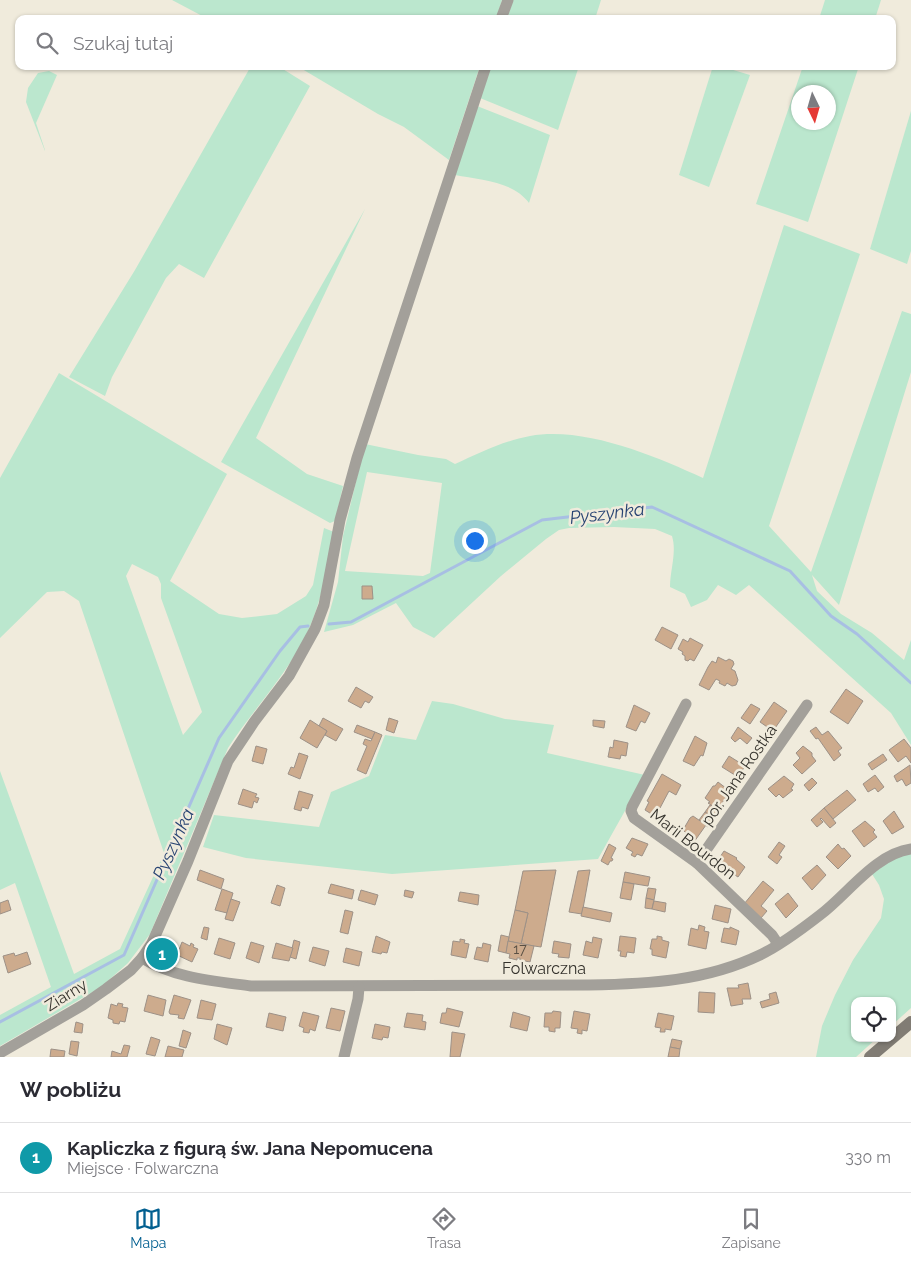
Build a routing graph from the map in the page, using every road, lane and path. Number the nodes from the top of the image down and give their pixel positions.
1 (508, 0) edge
2 (503, 15) edge
3 (485, 70) edge
4 (686, 704) dead end
5 (807, 706) dead end
6 (911, 849) edge
7 (697, 863) junction
8 (778, 944) junction
9 (142, 958) junction
10 (360, 987) junction
11 (911, 1022) edge
12 (0, 1052) edge
13 (344, 1057) edge
14 (870, 1057) edge

1 - 2 street
3 - 9 street, Ziarny
4 - 7 street, Marii Bourdon
5 - 7 street, por. Jana Rostka
6 - 8 street, Folwarczna
7 - 8 street, Marii Bourdon
8 - 10 street, Folwarczna
9 - 10 street, Folwarczna
9 - 12 street, Ziarny
10 - 13 street
11 - 14 street

